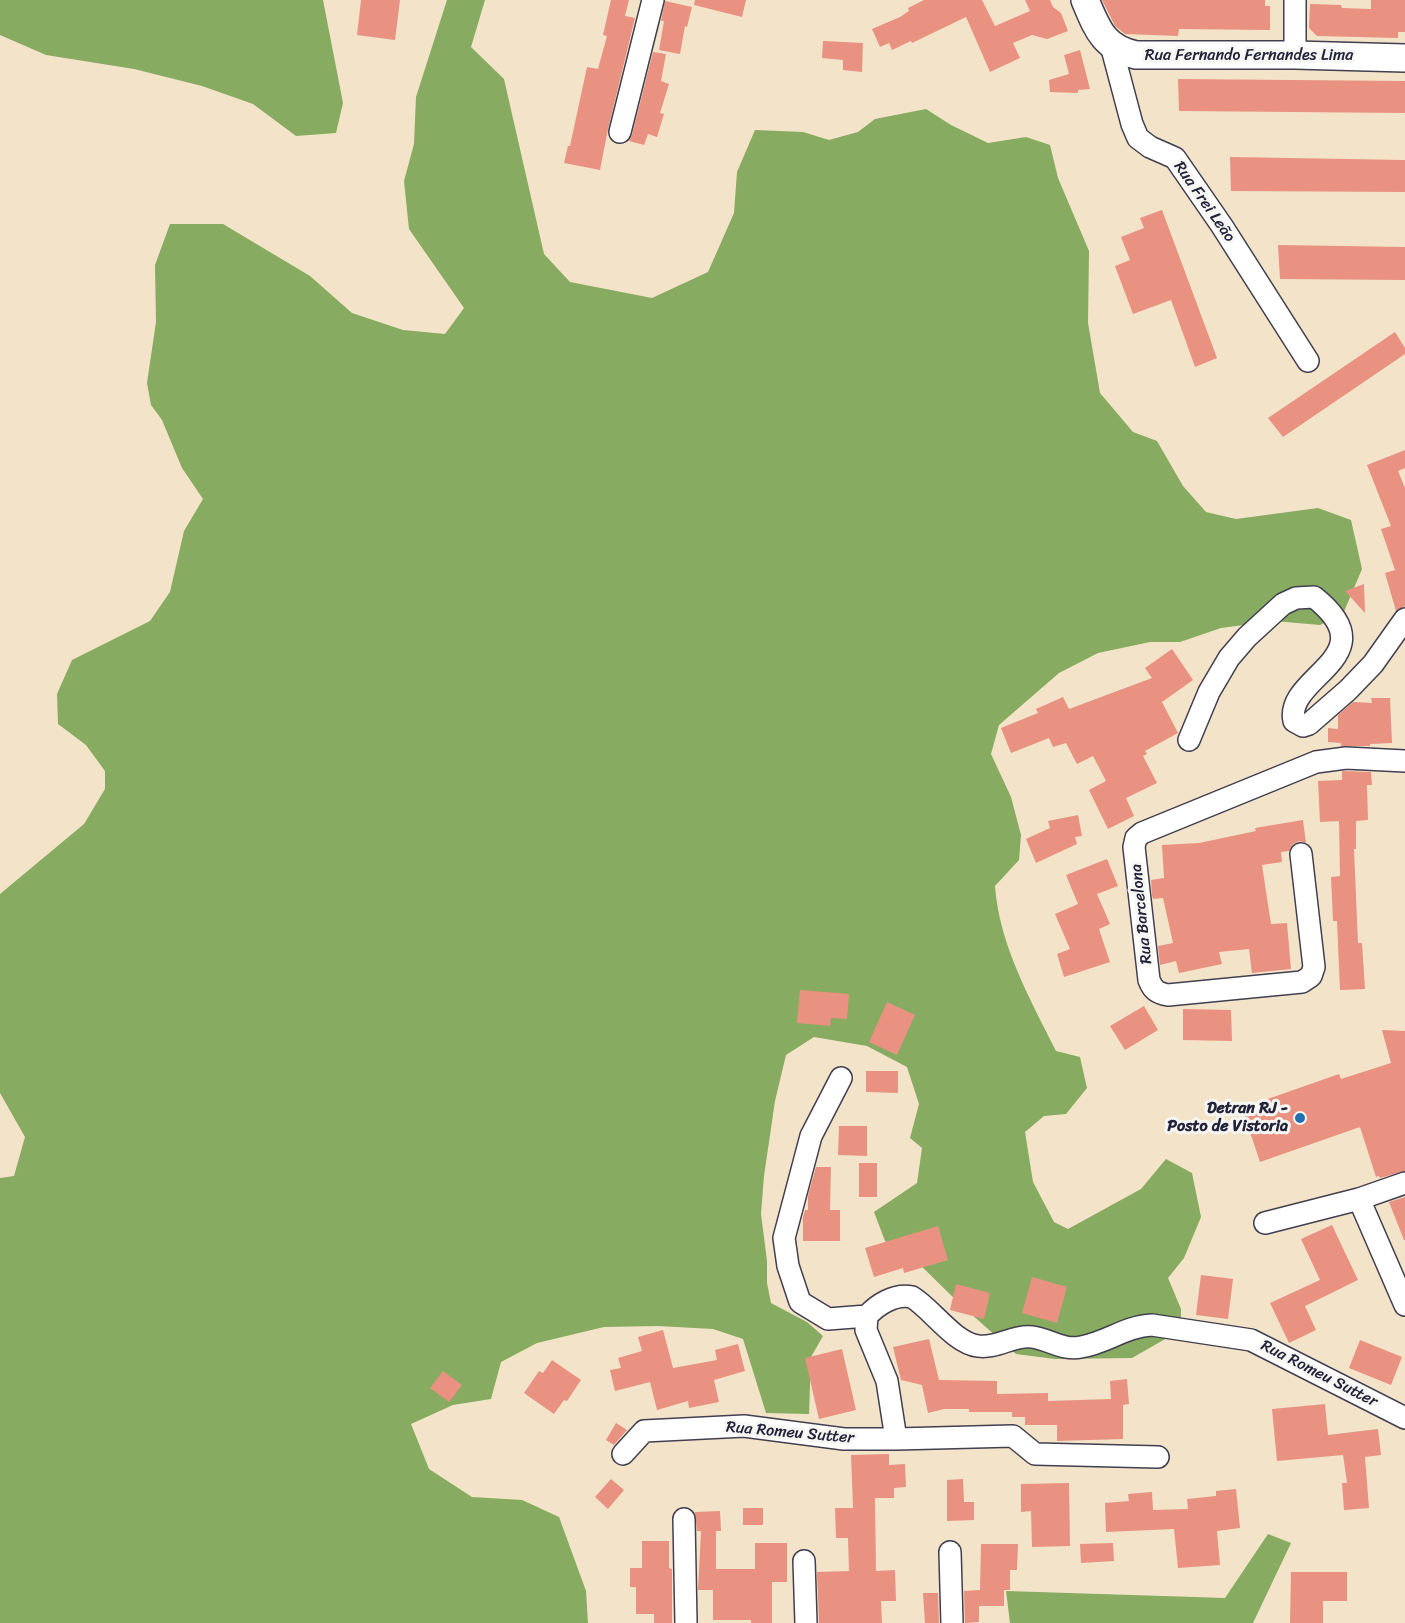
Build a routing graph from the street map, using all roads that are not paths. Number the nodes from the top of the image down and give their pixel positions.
1 (653, 0) edge
2 (1085, 0) edge
3 (1295, 0) edge
4 (1112, 45) junction
5 (1295, 55) junction
6 (1405, 58) edge
7 (620, 132) dead end
8 (1308, 361) dead end
9 (1405, 619) edge
10 (1189, 740) dead end
11 (1405, 761) edge
12 (1301, 854) dead end
13 (841, 1078) dead end
14 (1405, 1183) edge
15 (1359, 1199) junction
16 (1265, 1223) dead end
17 (1405, 1305) edge
18 (867, 1316) junction
19 (1405, 1418) edge
20 (896, 1439) junction
21 (623, 1455) dead end
22 (1158, 1457) dead end
23 (684, 1519) dead end
24 (950, 1552) dead end
25 (804, 1560) dead end
26 (686, 1623) edge
27 (806, 1623) edge
28 (952, 1623) edge

1 - 7 street
2 - 4 main road
3 - 5 street
4 - 5 main road, Rua Fernando Fernandes Lima
4 - 8 street, Rua Frei Leão
5 - 6 main road, Rua Fernando Fernandes Lima
9 - 10 street
11 - 12 street, Rua Barcelona
13 - 18 street, Rua Romeu Sutter
14 - 15 street
15 - 16 street
15 - 17 street
18 - 19 street, Rua Romeu Sutter
18 - 20 street
20 - 21 street, Rua Romeu Sutter
20 - 22 street, Rua Romeu Sutter
23 - 26 street
24 - 28 street
25 - 27 street

